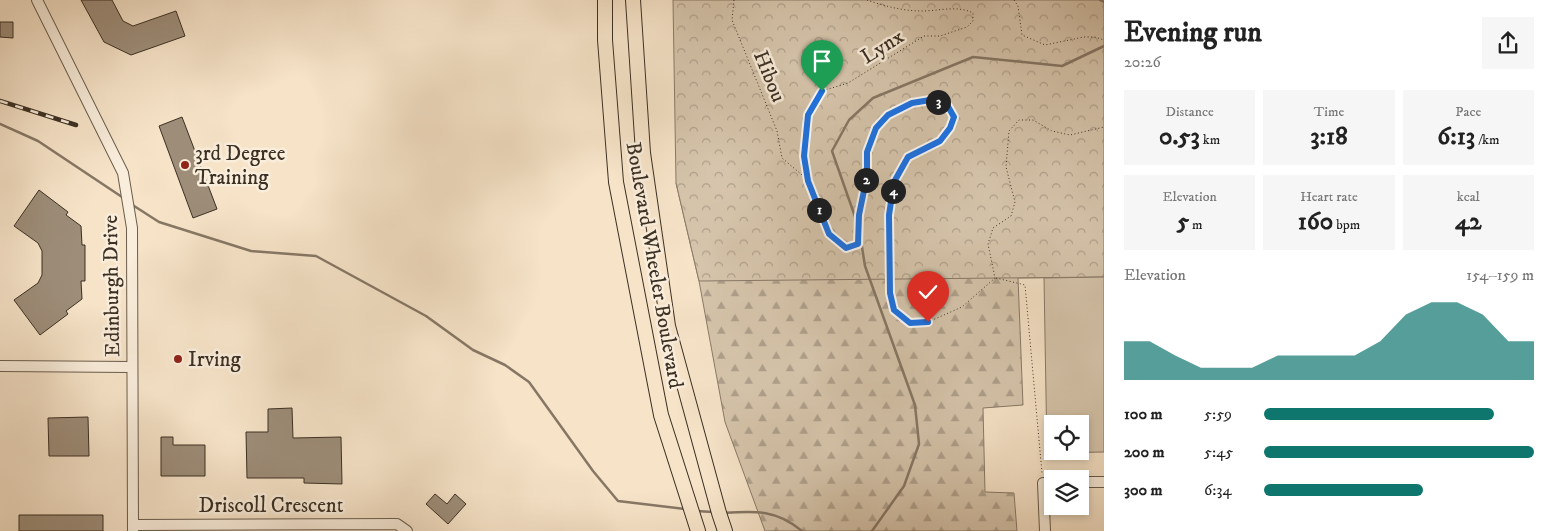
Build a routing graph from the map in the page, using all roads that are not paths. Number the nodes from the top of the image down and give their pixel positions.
1 (37, 0) edge
2 (605, 0) edge
3 (633, 0) edge
4 (0, 366) edge
5 (131, 367) junction
6 (1089, 482) edge
7 (1104, 482) edge
8 (1046, 515) edge
9 (133, 528) edge
10 (407, 531) edge
11 (698, 531) edge
12 (725, 531) edge
13 (1045, 531) edge

1 - 5 street, Edinburgh Drive
2 - 11 highway, Boulevard Wheeler Boulevard
3 - 12 highway, Boulevard Wheeler Boulevard
4 - 5 street
5 - 9 street, Edinburgh Drive
6 - 7 street
8 - 13 street
9 - 10 street, Driscoll Crescent

